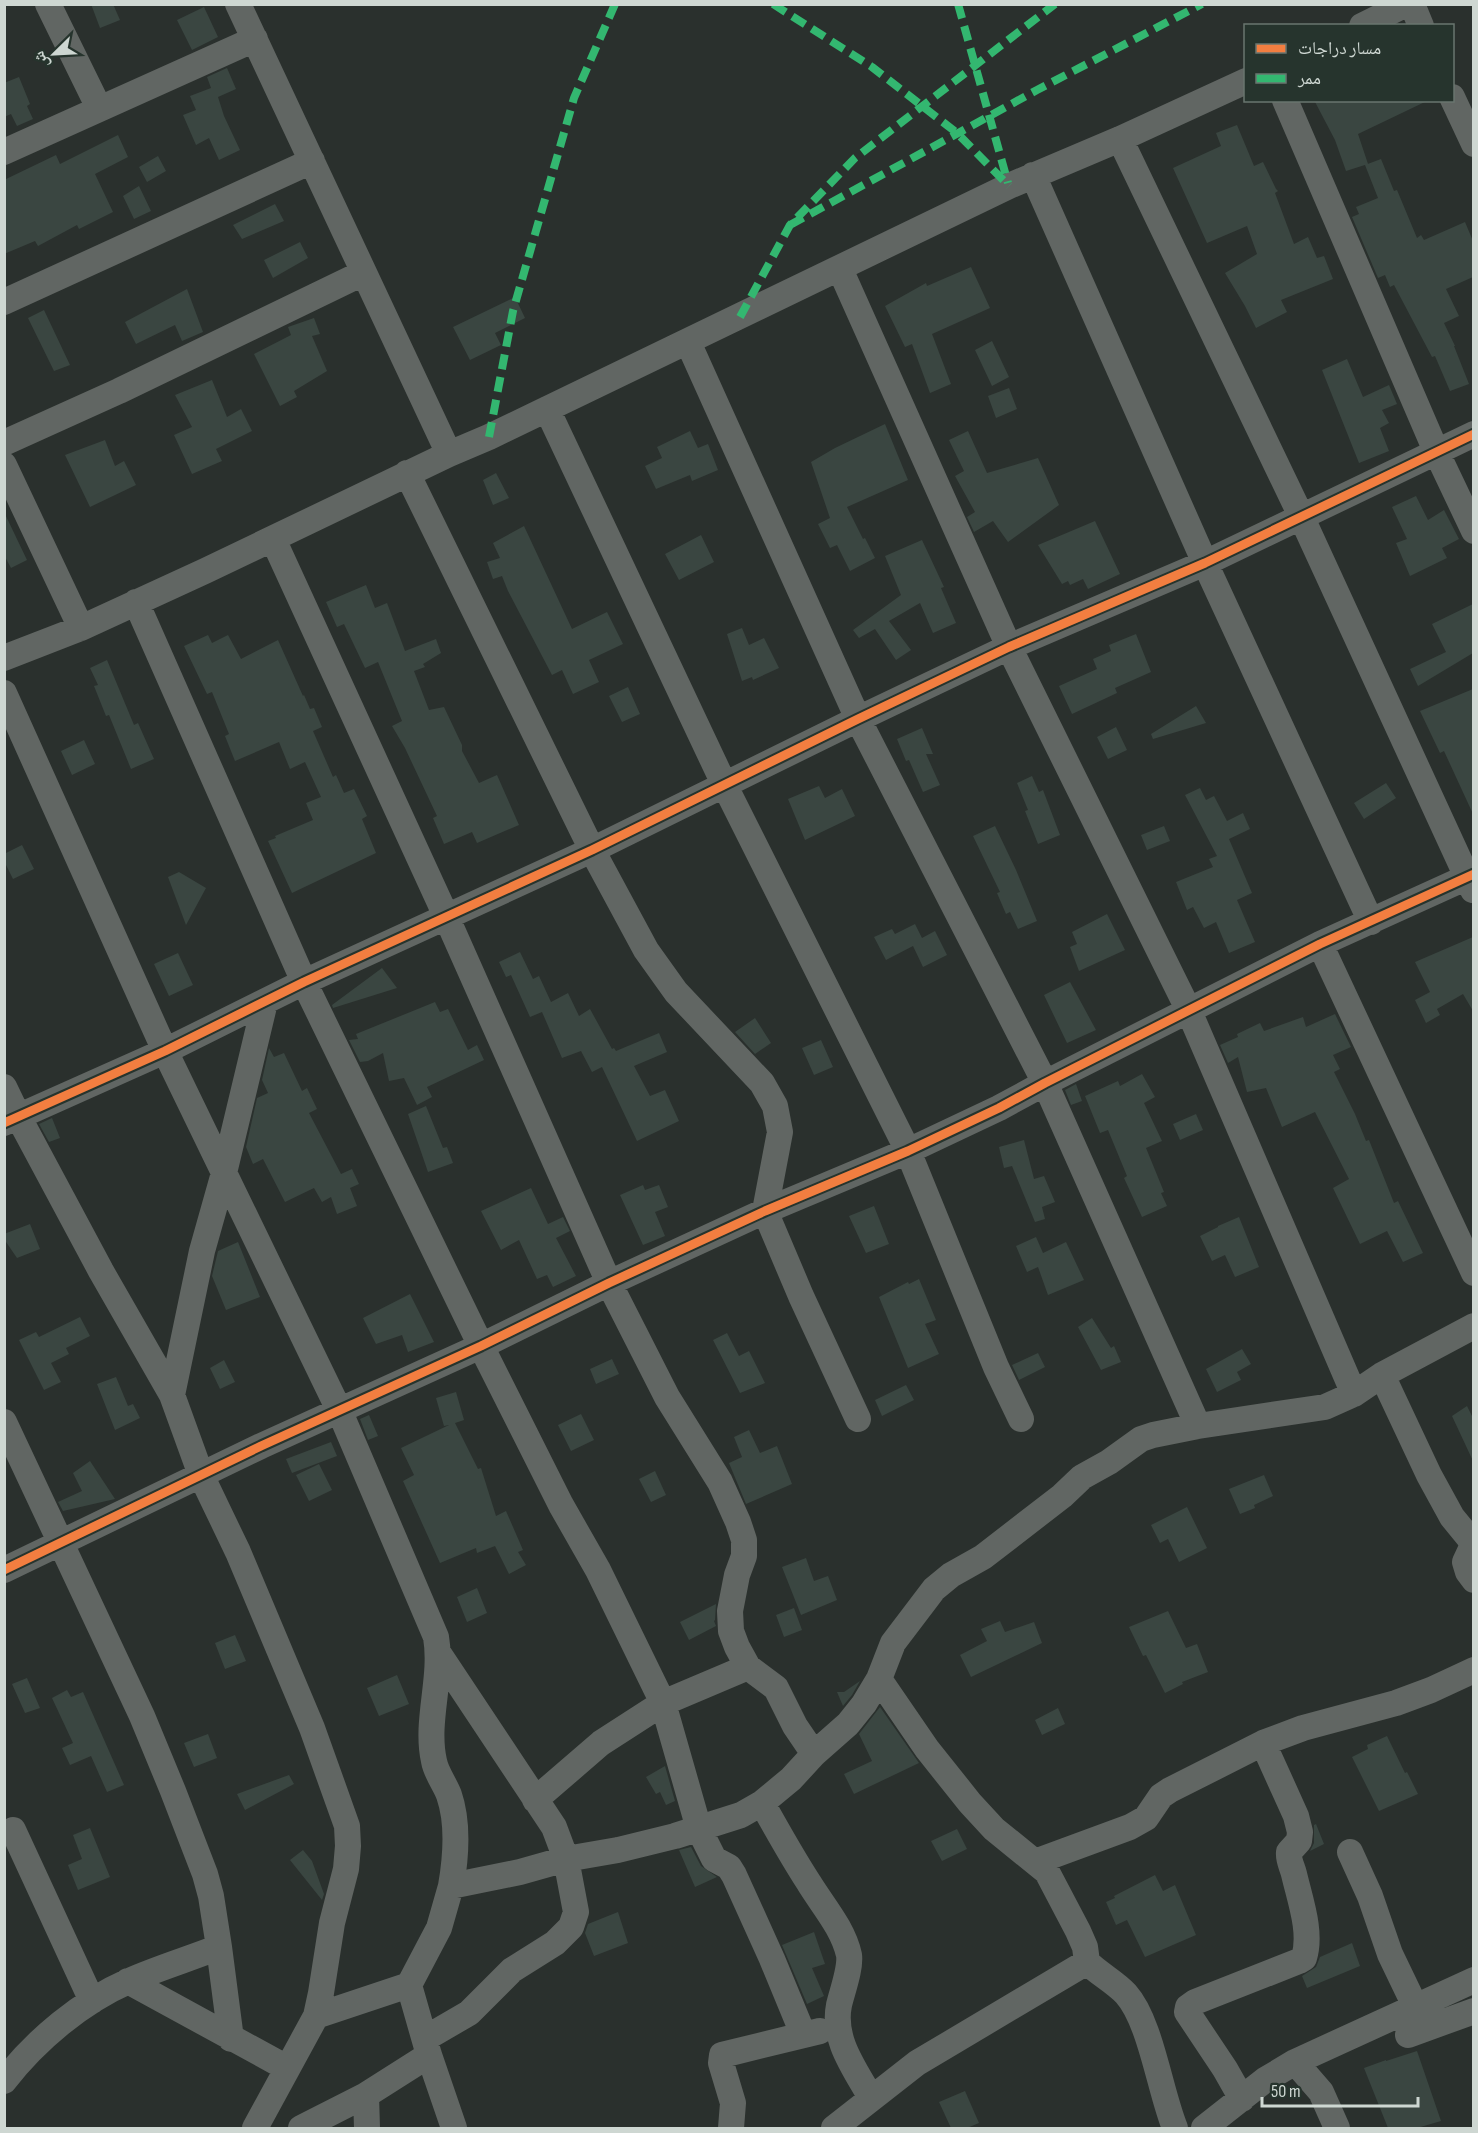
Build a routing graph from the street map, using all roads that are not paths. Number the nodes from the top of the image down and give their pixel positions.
1 (48, 4) edge
2 (238, 4) edge
3 (1406, 4) edge
4 (1412, 4) edge
5 (1366, 24) edge
6 (1420, 24) edge
7 (255, 39) junction
8 (1244, 81) edge
9 (1454, 101) edge
10 (1286, 102) edge
11 (99, 108) junction
12 (1120, 139) junction
13 (1473, 144) edge
14 (4, 152) edge
15 (312, 161) junction
16 (1033, 175) junction
17 (840, 269) junction
18 (363, 273) junction
19 (4, 302) edge
20 (688, 342) junction
21 (547, 409) junction
22 (1473, 434) edge
23 (4, 443) edge
24 (1436, 451) junction
25 (449, 454) junction
26 (4, 465) edge
27 (407, 473) junction
28 (1301, 516) junction
29 (1473, 531) edge
30 (273, 539) junction
31 (1205, 563) junction
32 (136, 602) junction
33 (81, 628) junction
34 (1009, 647) junction
35 (4, 658) edge
36 (4, 693) edge
37 (858, 719) junction
38 (724, 784) junction
39 (592, 850) junction
40 (1471, 880) edge
41 (446, 916) junction
42 (1371, 922) junction
43 (1320, 944) junction
44 (304, 982) junction
45 (265, 1002) junction
46 (1189, 1011) junction
47 (165, 1051) junction
48 (1045, 1083) junction
49 (4, 1087) edge
50 (11, 1120) edge
51 (909, 1151) junction
52 (224, 1173) junction
53 (765, 1211) junction
54 (1473, 1273) edge
55 (609, 1283) junction
56 (1473, 1326) edge
57 (481, 1346) junction
58 (1382, 1375) junction
59 (1354, 1394) junction
60 (172, 1395) junction
61 (340, 1412) junction
62 (858, 1419) dead end
63 (1021, 1419) dead end
64 (4, 1422) edge
65 (1198, 1426) junction
66 (201, 1475) junction
67 (61, 1543) junction
68 (4, 1570) edge
69 (1473, 1580) edge
70 (439, 1654) junction
71 (748, 1667) junction
72 (1473, 1670) edge
73 (879, 1679) junction
74 (663, 1703) junction
75 (1263, 1743) junction
76 (814, 1754) junction
77 (535, 1800) junction
78 (762, 1803) junction
79 (7, 1825) edge
80 (699, 1829) junction
81 (1350, 1852) dead end
82 (566, 1859) junction
83 (1035, 1862) junction
84 (451, 1886) junction
85 (219, 1947) junction
86 (1087, 1962) junction
87 (1473, 1980) edge
88 (128, 1981) junction
89 (409, 1985) junction
90 (92, 2001) junction
91 (1414, 2006) junction
92 (1473, 2011) edge
93 (315, 2016) junction
94 (838, 2027) junction
95 (803, 2034) junction
96 (1408, 2035) dead end
97 (231, 2039) junction
98 (4, 2046) edge
99 (428, 2046) junction
100 (1295, 2062) junction
101 (287, 2068) junction
102 (9, 2076) edge
103 (366, 2095) junction
104 (871, 2098) junction
105 (1242, 2099) junction
106 (255, 2128) edge
107 (301, 2128) edge
108 (367, 2128) edge
109 (454, 2128) edge
110 (731, 2128) edge
111 (834, 2128) edge
112 (1175, 2128) edge
113 (1204, 2128) edge
114 (1337, 2128) edge

1 - 11 street
2 - 7 street
3 - 5 street
4 - 6 street
7 - 11 street
7 - 15 street
8 - 12 street
9 - 13 street
10 - 24 street
11 - 14 street
12 - 16 street
12 - 28 street
15 - 18 street
15 - 19 street
16 - 17 street
16 - 31 street
17 - 20 street
17 - 34 street
18 - 23 street
18 - 25 street
20 - 21 street
20 - 37 street
21 - 25 street
21 - 38 street
22 - 24 street
24 - 28 street
24 - 29 street
25 - 27 street
26 - 33 street
27 - 30 street
27 - 39 street
28 - 31 street
28 - 40 street
30 - 32 street
30 - 41 street
31 - 34 street
31 - 42 street
32 - 33 street
32 - 44 street
33 - 35 street
34 - 37 street
34 - 46 street
36 - 47 street
37 - 38 street
37 - 48 street
38 - 39 street
38 - 51 street
39 - 41 street
39 - 53 street
40 - 42 street
41 - 44 street
41 - 55 street
42 - 43 street
43 - 46 street
43 - 54 street
44 - 45 street
44 - 57 street
45 - 47 street
45 - 52 street
46 - 48 street
46 - 59 street
47 - 50 street
47 - 52 street
48 - 51 street
48 - 65 street
49 - 50 street
50 - 60 street
51 - 53 street
51 - 63 street
52 - 60 street
52 - 61 street
53 - 55 street
53 - 62 street
55 - 57 street
55 - 71 street
56 - 58 street
57 - 61 street
57 - 74 street
58 - 59 street
58 - 69 street
59 - 65 street
60 - 66 street
61 - 66 street
61 - 70 street
64 - 67 street
65 - 73 street
66 - 67 street
66 - 93 street
67 - 68 street
67 - 85 street
70 - 77 street
70 - 84 street
71 - 74 street
71 - 76 street
72 - 75 street
73 - 76 street
73 - 83 street
74 - 77 street
74 - 80 street
75 - 83 street
75 - 105 street
76 - 78 street
77 - 82 street
78 - 80 street
78 - 94 street
79 - 90 street
80 - 82 street
80 - 95 street
81 - 91 street
82 - 84 street
82 - 99 street
83 - 86 street
84 - 89 street
85 - 88 street
85 - 97 street
86 - 104 street
86 - 112 street
87 - 91 street
88 - 90 street
88 - 97 street
89 - 93 street
89 - 99 street
90 - 102 street
91 - 100 street
92 - 96 street
93 - 101 street
94 - 95 street
94 - 104 street
95 - 110 street
97 - 101 street
98 - 102 street
99 - 103 street
99 - 109 street
100 - 105 street
100 - 114 street
101 - 106 street
103 - 107 street
103 - 108 street
104 - 111 street
105 - 113 street

